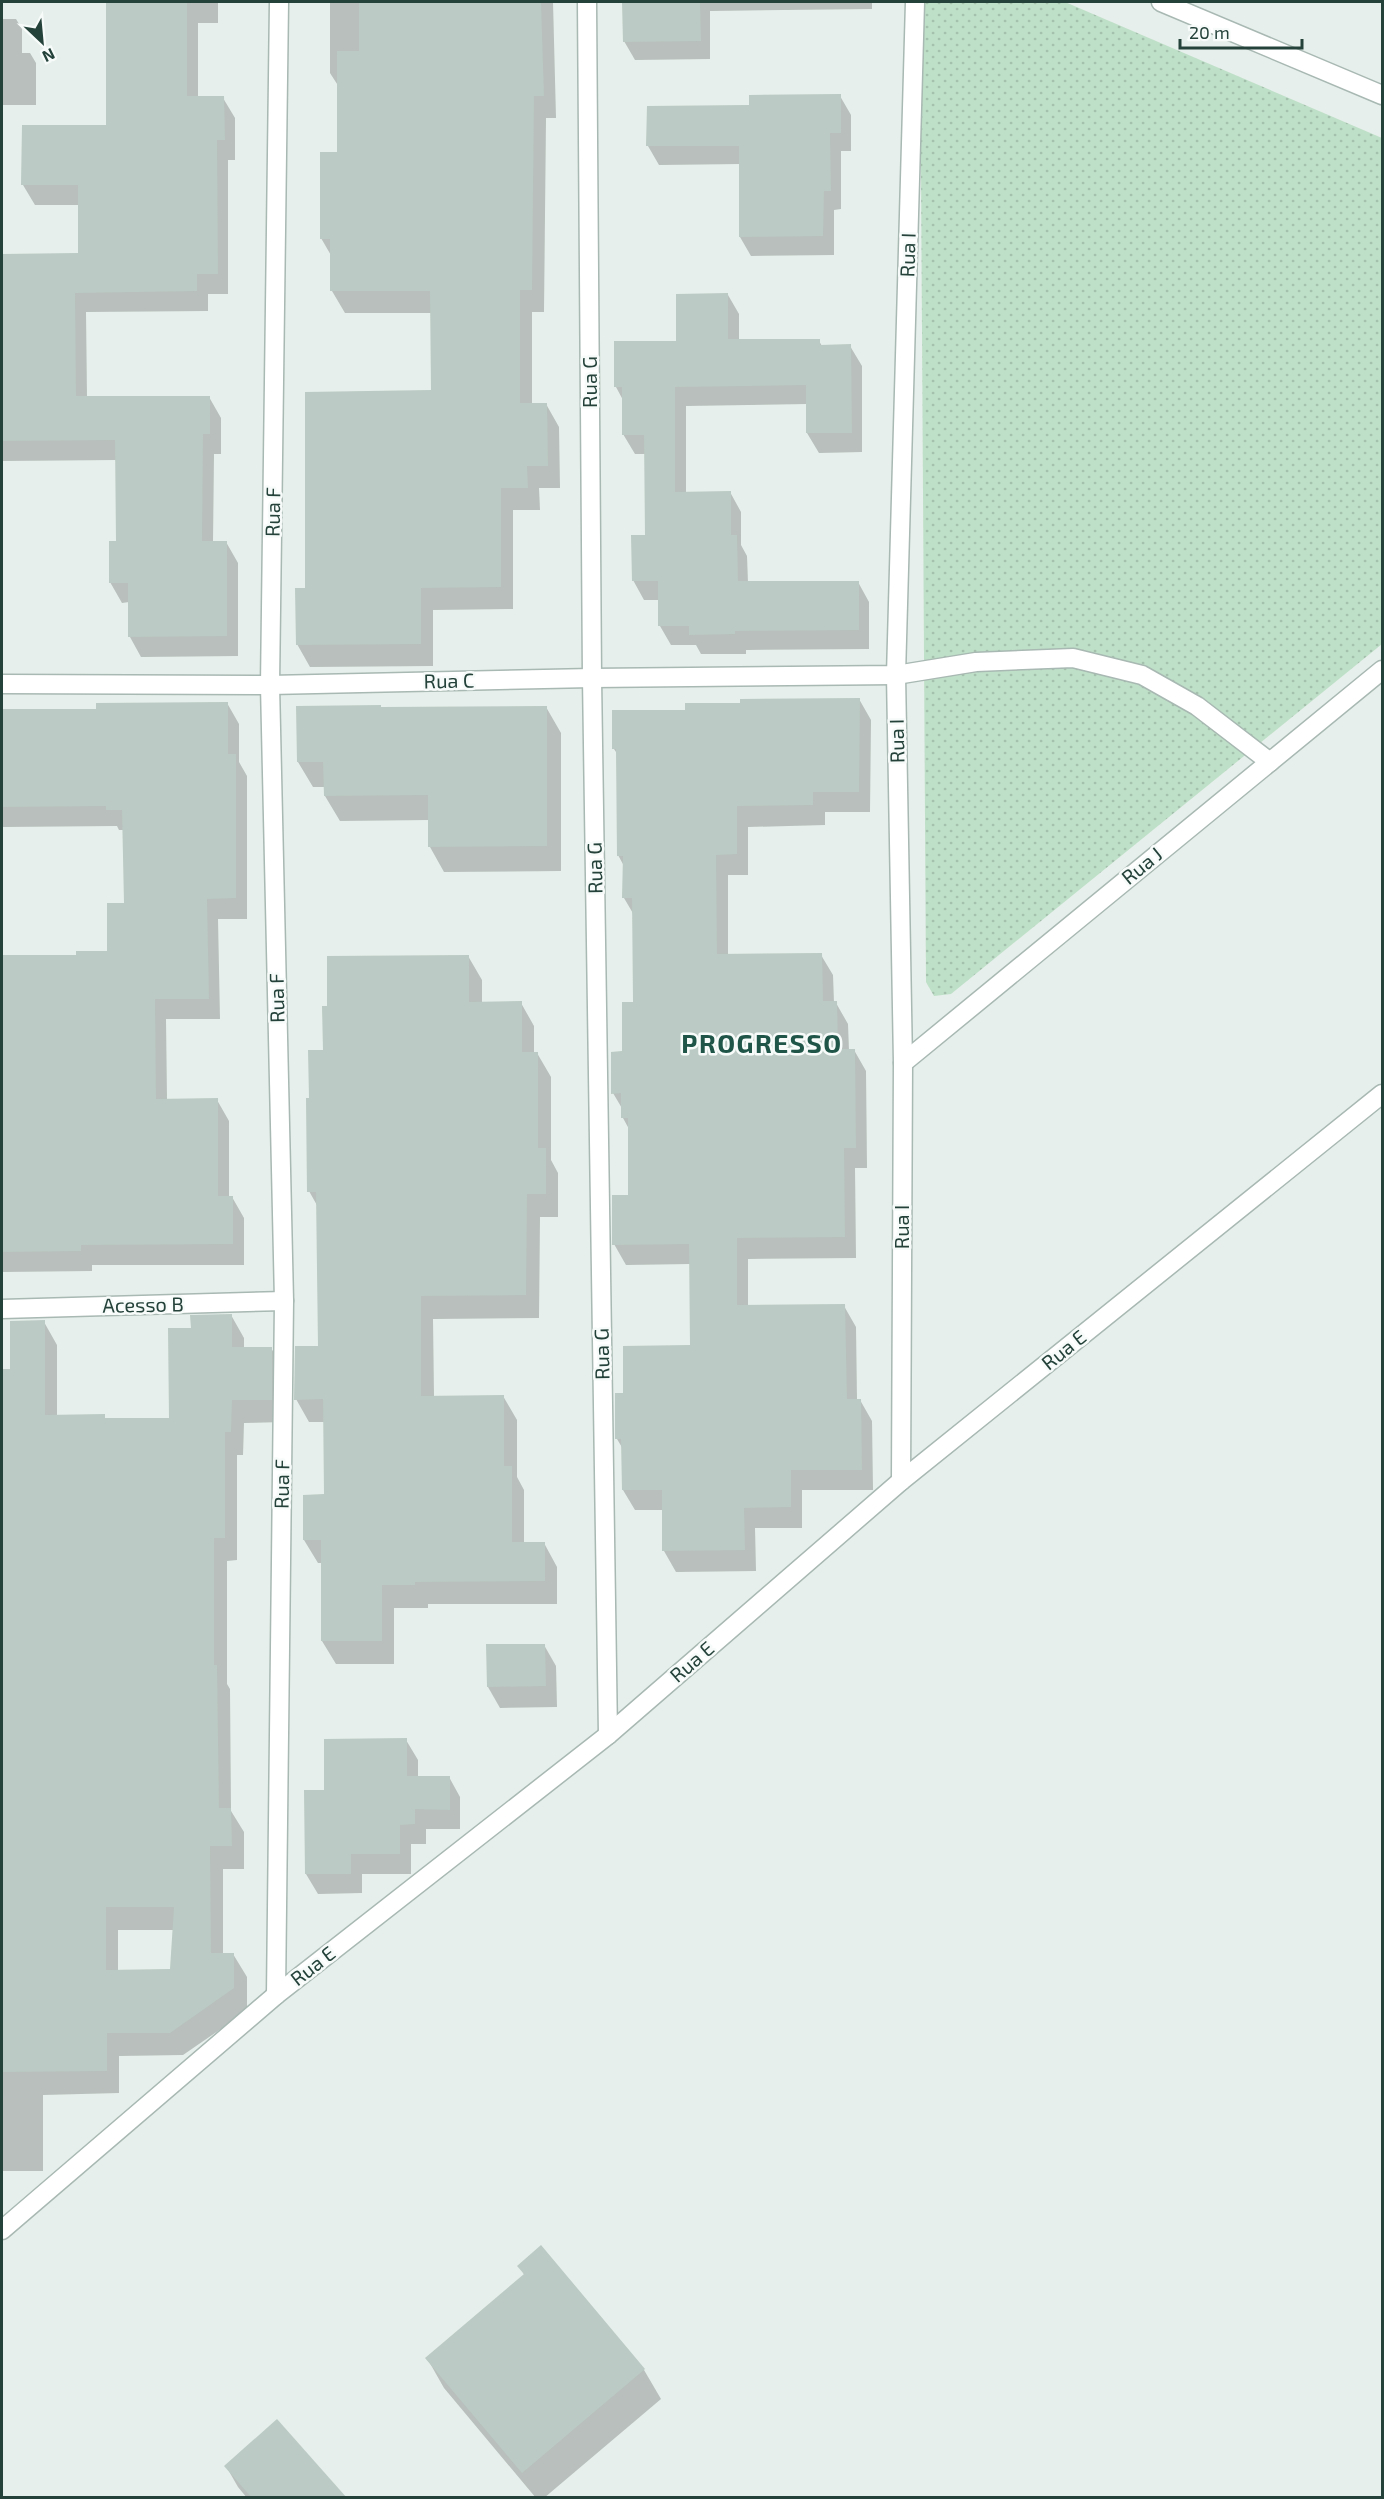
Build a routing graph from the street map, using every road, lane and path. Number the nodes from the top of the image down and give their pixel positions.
1 (279, 2) edge
2 (587, 2) edge
3 (915, 2) edge
4 (1161, 2) edge
5 (1383, 95) edge
6 (1383, 670) edge
7 (896, 675) junction
8 (592, 678) junction
9 (2, 684) edge
10 (270, 686) junction
11 (1270, 762) junction
12 (903, 1063) junction
13 (1383, 1094) edge
14 (284, 1301) junction
15 (2, 1309) edge
16 (901, 1480) junction
17 (608, 1735) junction
18 (276, 1995) junction
19 (2, 2230) edge

1 - 10 street, Rua F
2 - 8 street, Rua G
3 - 7 street, Rua I
4 - 5 street
6 - 11 street, Rua J
7 - 8 street, Rua C
7 - 11 street, Rua C
7 - 12 street, Rua I
8 - 10 street, Rua C
8 - 17 street, Rua G
9 - 10 street, Rua C
10 - 14 street, Rua F
11 - 12 street, Rua J
12 - 16 street, Rua I
13 - 16 street, Rua E
14 - 15 street, Acesso B
14 - 18 street, Rua F
16 - 17 street, Rua E
17 - 18 street, Rua E
18 - 19 street, Rua E

